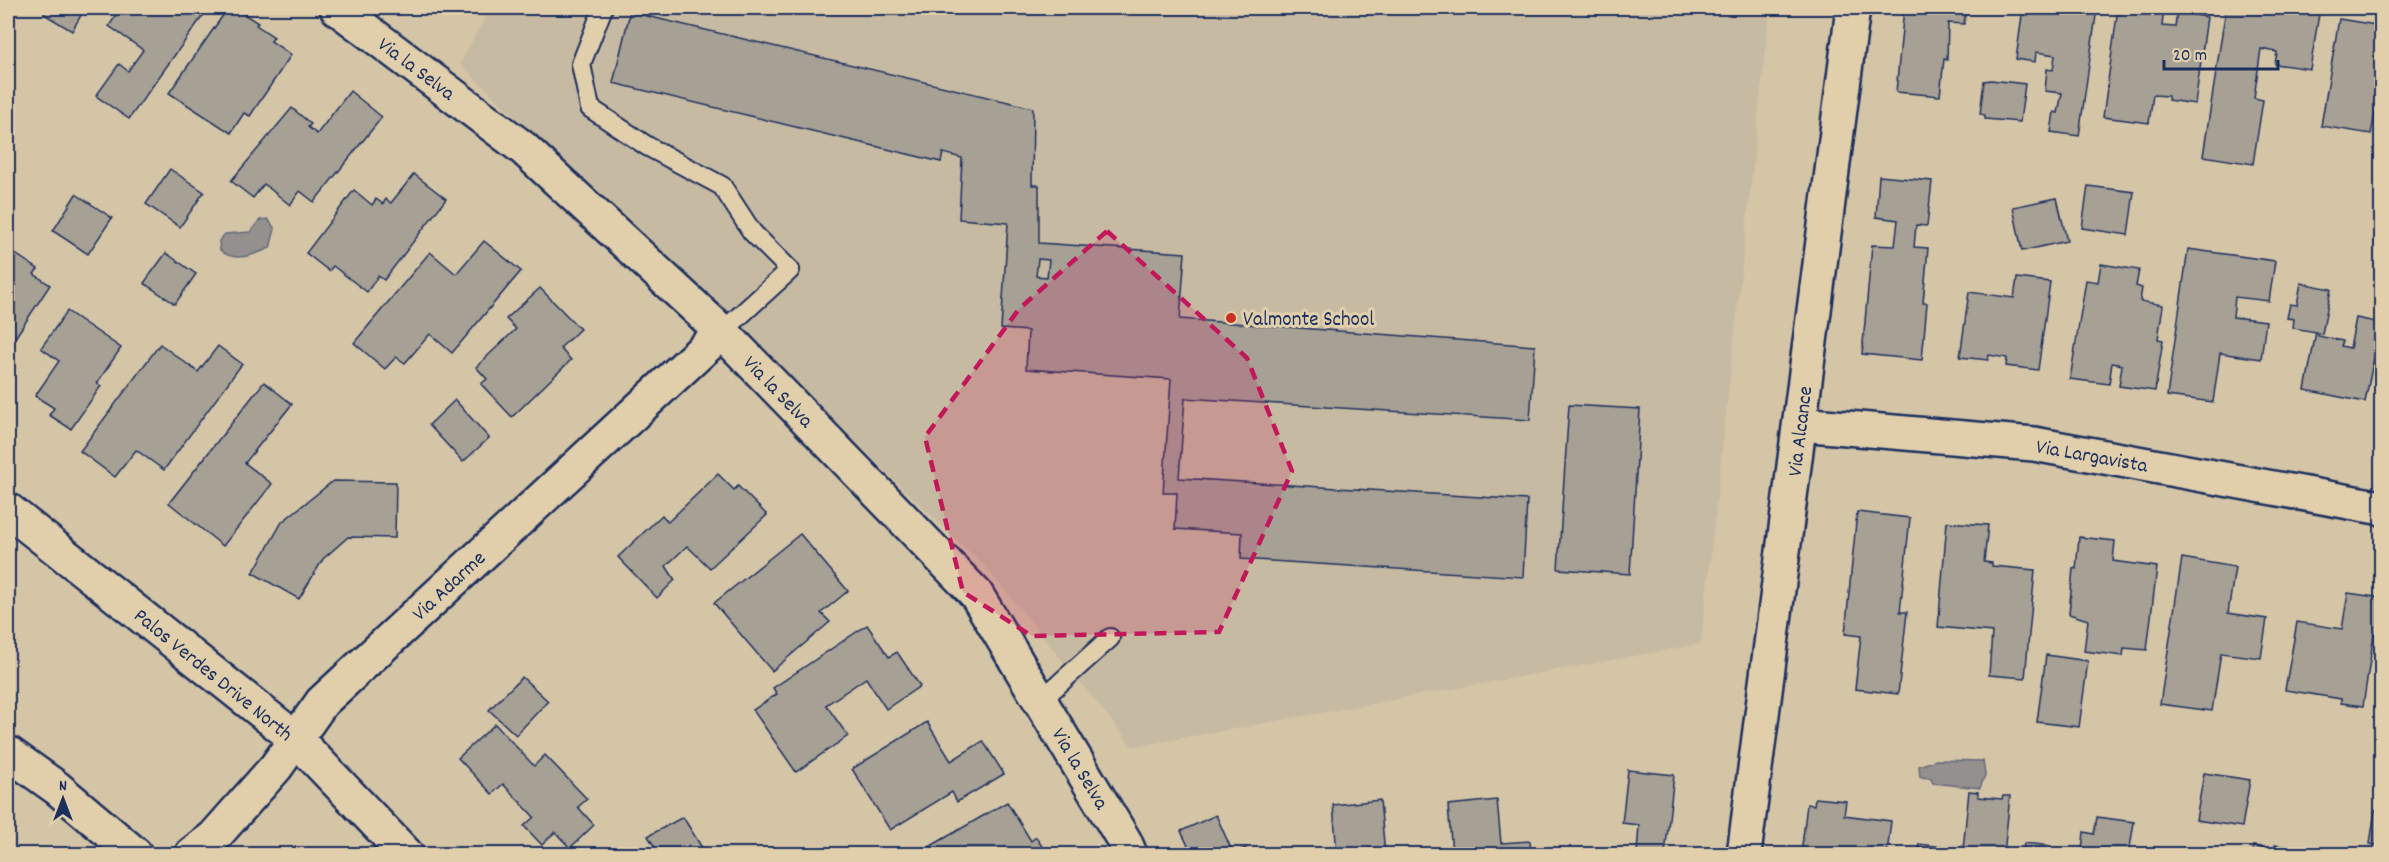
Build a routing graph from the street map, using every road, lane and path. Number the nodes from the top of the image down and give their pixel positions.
1 (337, 8) edge
2 (603, 8) edge
3 (1853, 8) edge
4 (722, 332) junction
5 (1800, 424) junction
6 (2382, 508) edge
7 (8, 510) edge
8 (1110, 638) dead end
9 (1040, 701) junction
10 (296, 739) junction
11 (8, 753) edge
12 (135, 855) edge
13 (192, 855) edge
14 (406, 855) edge
15 (1130, 855) edge
16 (1744, 855) edge

1 - 4 street, Via la Selva
2 - 4 lane
3 - 5 street, Via Alcance
4 - 9 street, Via la Selva
4 - 10 street, Via Adarme
5 - 6 street, Via Largavista
5 - 16 street, Via Alcance
7 - 10 street, Palos Verdes Drive North
8 - 9 lane
9 - 15 street, Via la Selva
10 - 13 street, Via Adarme
10 - 14 street, Palos Verdes Drive North
11 - 12 street

